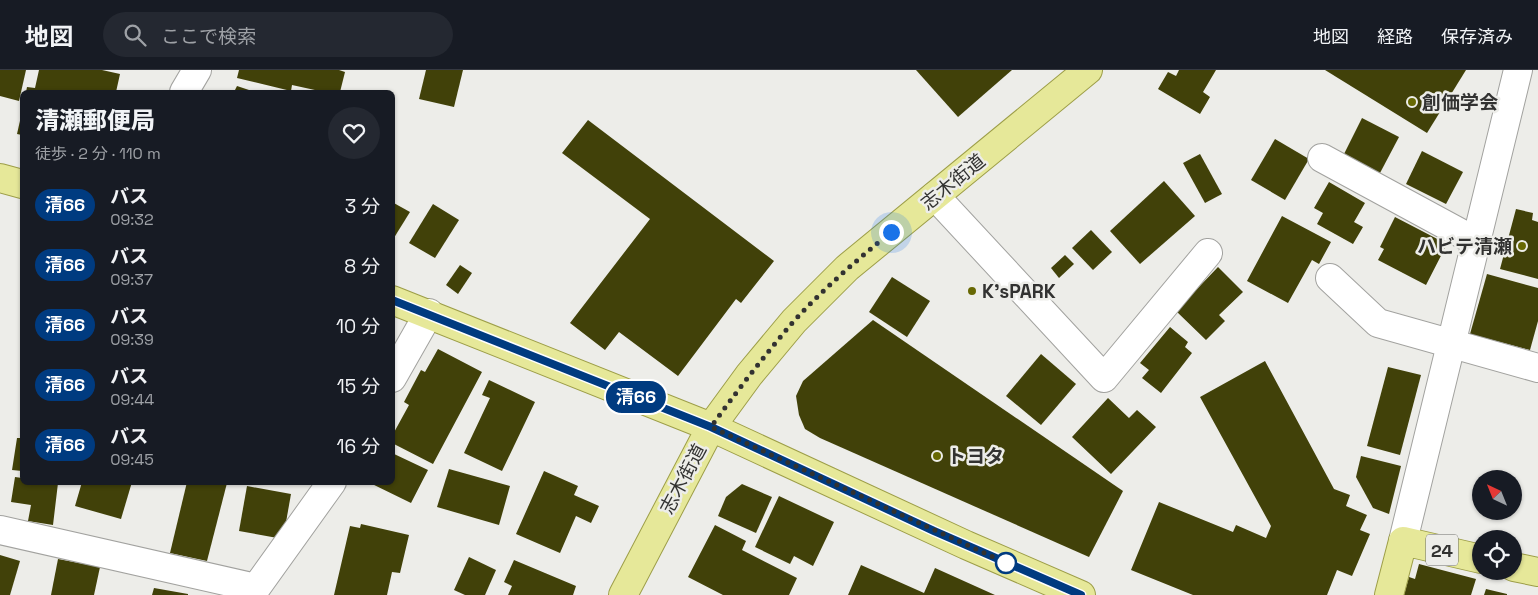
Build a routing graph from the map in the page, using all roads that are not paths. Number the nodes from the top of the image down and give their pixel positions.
1 (197, 70) edge
2 (1088, 70) edge
3 (1518, 70) edge
4 (185, 90) edge
5 (1322, 158) dead end
6 (0, 178) edge
7 (20, 183) edge
8 (935, 196) junction
9 (1478, 242) junction
10 (1208, 253) dead end
11 (1330, 278) dead end
12 (395, 301) edge
13 (429, 313) junction
14 (1452, 342) junction
15 (1538, 368) edge
16 (395, 373) edge
17 (711, 427) junction
18 (330, 485) edge
19 (0, 530) edge
20 (1403, 541) junction
21 (1472, 557) edge
22 (1522, 569) edge
23 (1538, 572) edge
24 (623, 595) edge
25 (1081, 595) edge
26 (1389, 595) edge

1 - 4 street
2 - 8 main road, 志木街道
3 - 9 street
5 - 9 street
6 - 7 main road
8 - 10 street
8 - 17 main road, 志木街道
9 - 14 street
11 - 14 street
12 - 13 main road
13 - 16 street
13 - 17 main road
14 - 15 street
14 - 20 street
17 - 24 main road, 志木街道
17 - 25 main road
18 - 19 street
20 - 21 main road, 24
20 - 26 main road, 24
22 - 23 main road

